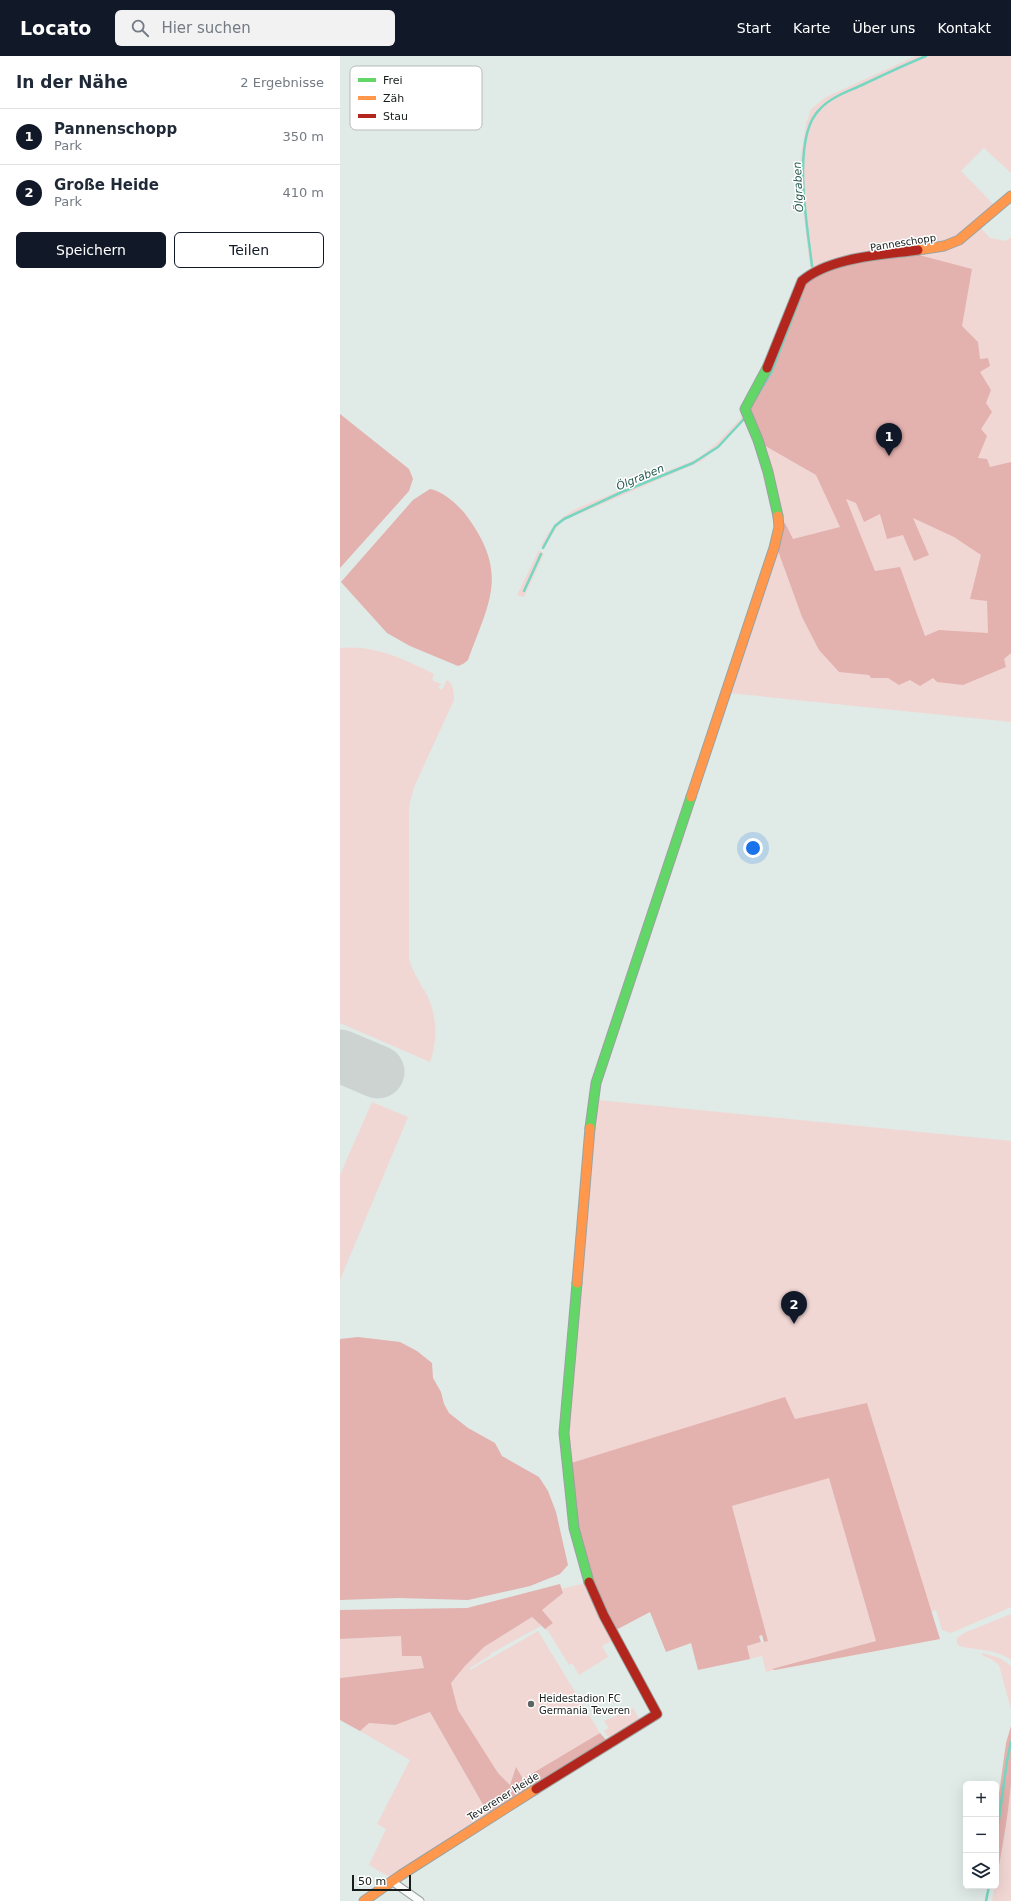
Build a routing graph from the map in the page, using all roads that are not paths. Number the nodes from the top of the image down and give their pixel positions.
1 (1011, 196) edge
2 (657, 1714) joint
3 (393, 1882) junction
4 (364, 1901) edge
5 (420, 1901) edge

1 - 2 street, Panneschopp
2 - 3 street, Teverener Heide
3 - 4 street, Teverener Heide
3 - 5 street

